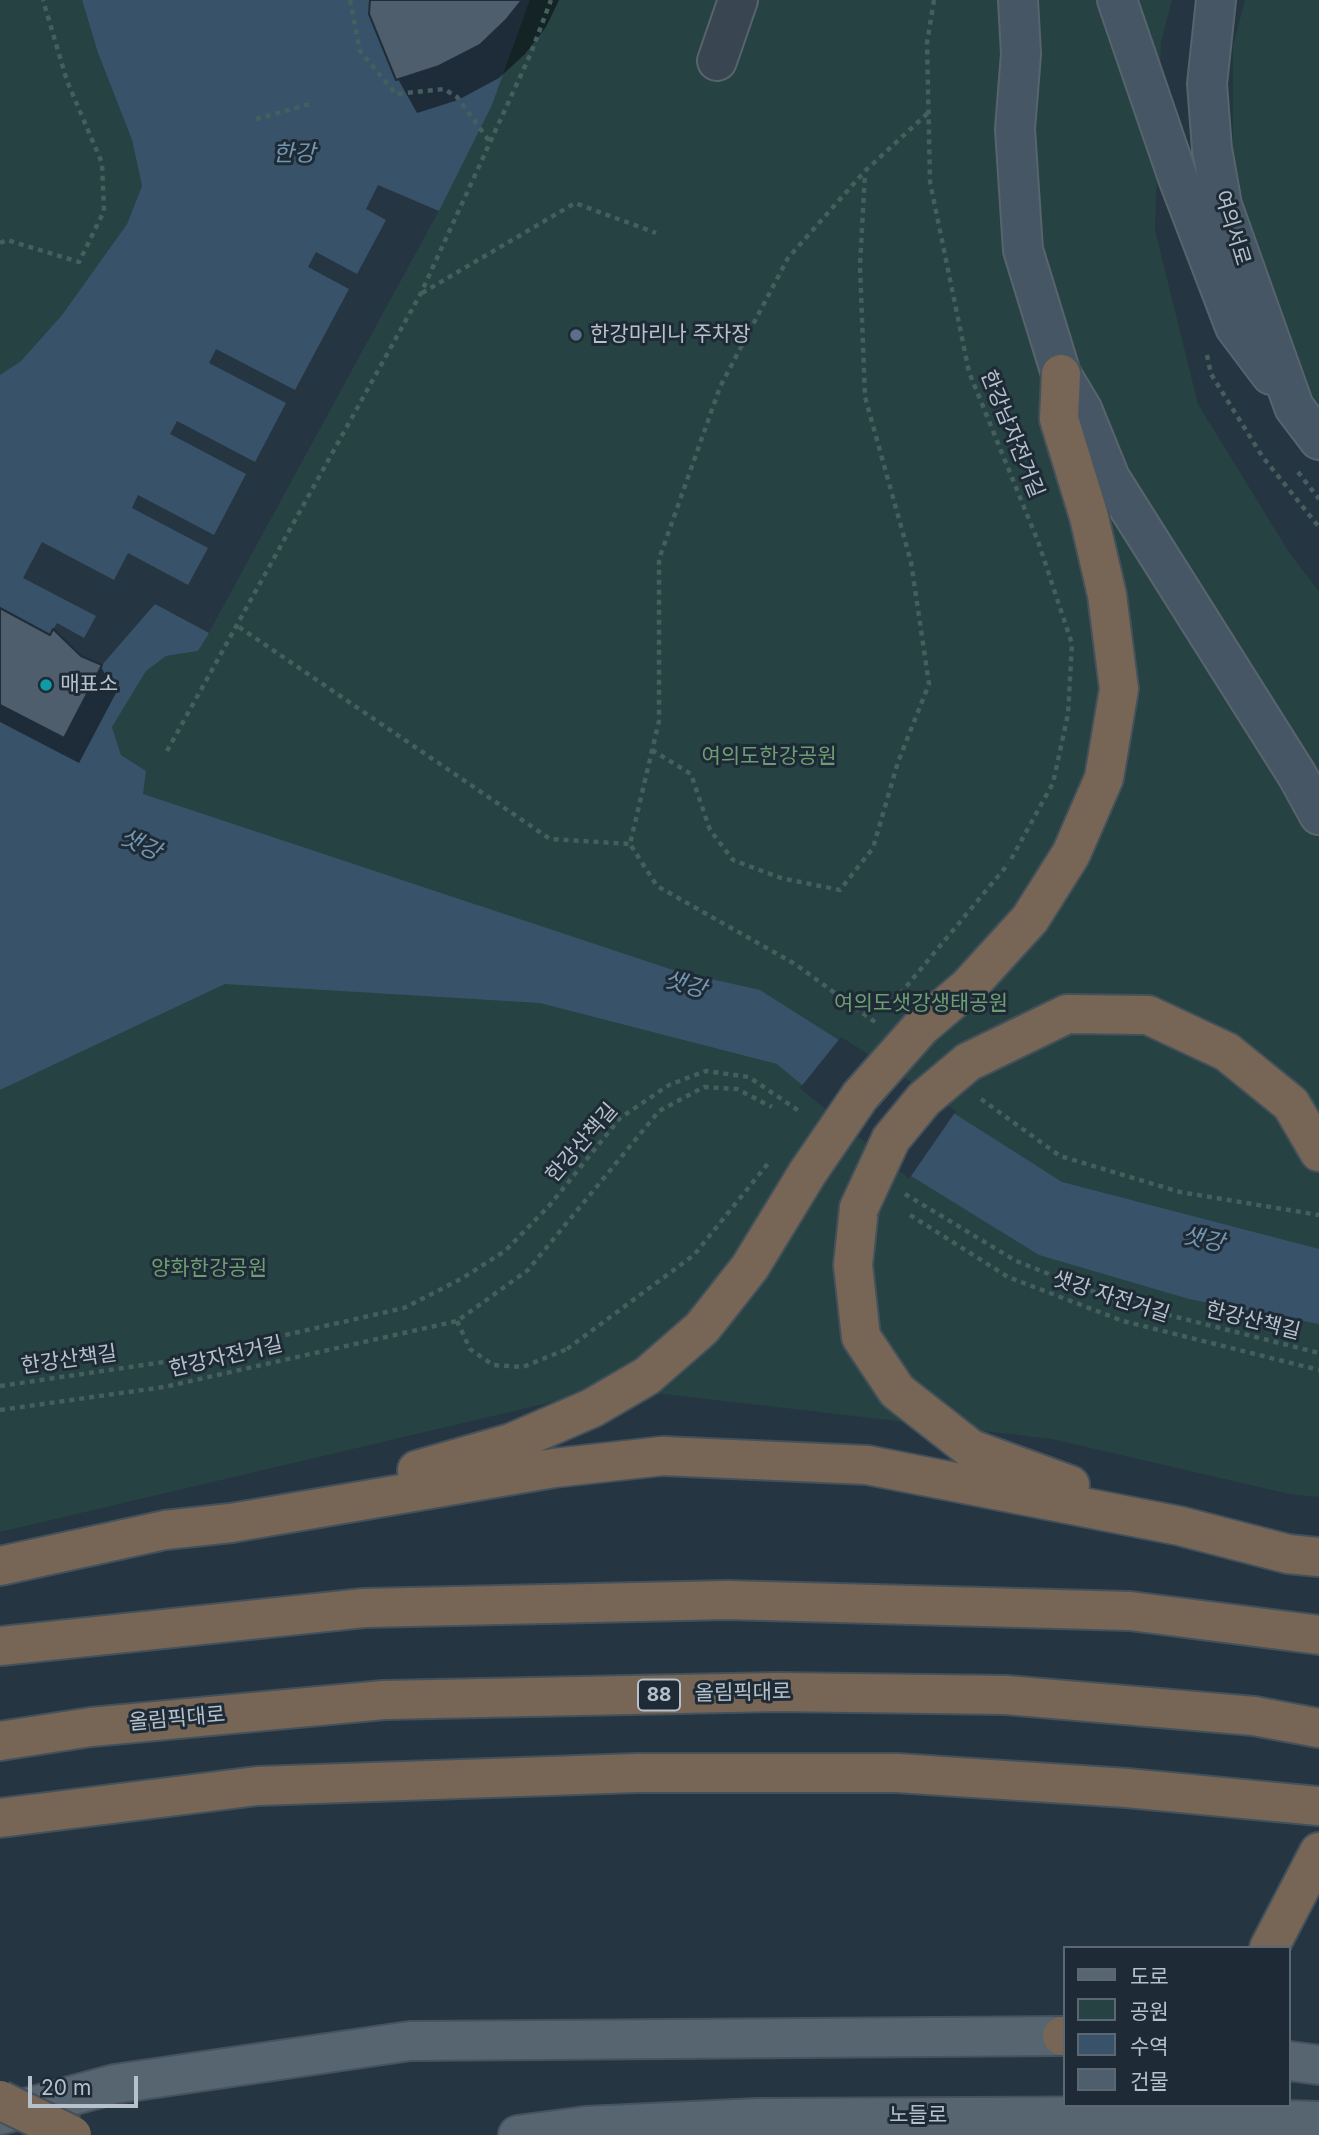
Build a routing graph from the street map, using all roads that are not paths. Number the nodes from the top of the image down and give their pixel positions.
1 (738, 0) edge
2 (1018, 0) edge
3 (1040, 0) edge
4 (1117, 0) edge
5 (1216, 0) edge
6 (1021, 54) junction
7 (717, 61) dead end
8 (1061, 374) junction
9 (1294, 407) junction
10 (1319, 440) edge
11 (1319, 815) edge
12 (1319, 1152) edge
13 (231, 1523) junction
14 (1180, 1526) junction
15 (1319, 1557) edge
16 (0, 1566) edge
17 (1319, 1635) edge
18 (0, 1646) edge
19 (1319, 1728) edge
20 (0, 1741) edge
21 (1319, 1806) edge
22 (0, 1818) edge
23 (1319, 1852) edge
24 (1270, 1946) edge
25 (1064, 2036) edge
26 (1291, 2061) edge
27 (1319, 2065) edge
28 (0, 2099) edge
29 (0, 2115) edge
30 (1319, 2121) edge
31 (72, 2135) edge
32 (518, 2135) edge

1 - 7 street
2 - 6 main road
3 - 6 main road
4 - 9 main road
5 - 9 main road, 여의서로
6 - 8 main road
8 - 11 main road
8 - 13 highway, bridge
9 - 10 main road, 여의서로
12 - 14 highway, bridge
13 - 14 highway
13 - 16 highway
14 - 15 highway
17 - 18 highway
19 - 20 highway, 올림픽대로 / 88
21 - 22 highway
23 - 24 highway
25 - 29 main road
26 - 27 main road
28 - 31 highway, bridge
30 - 32 main road, 노들로

